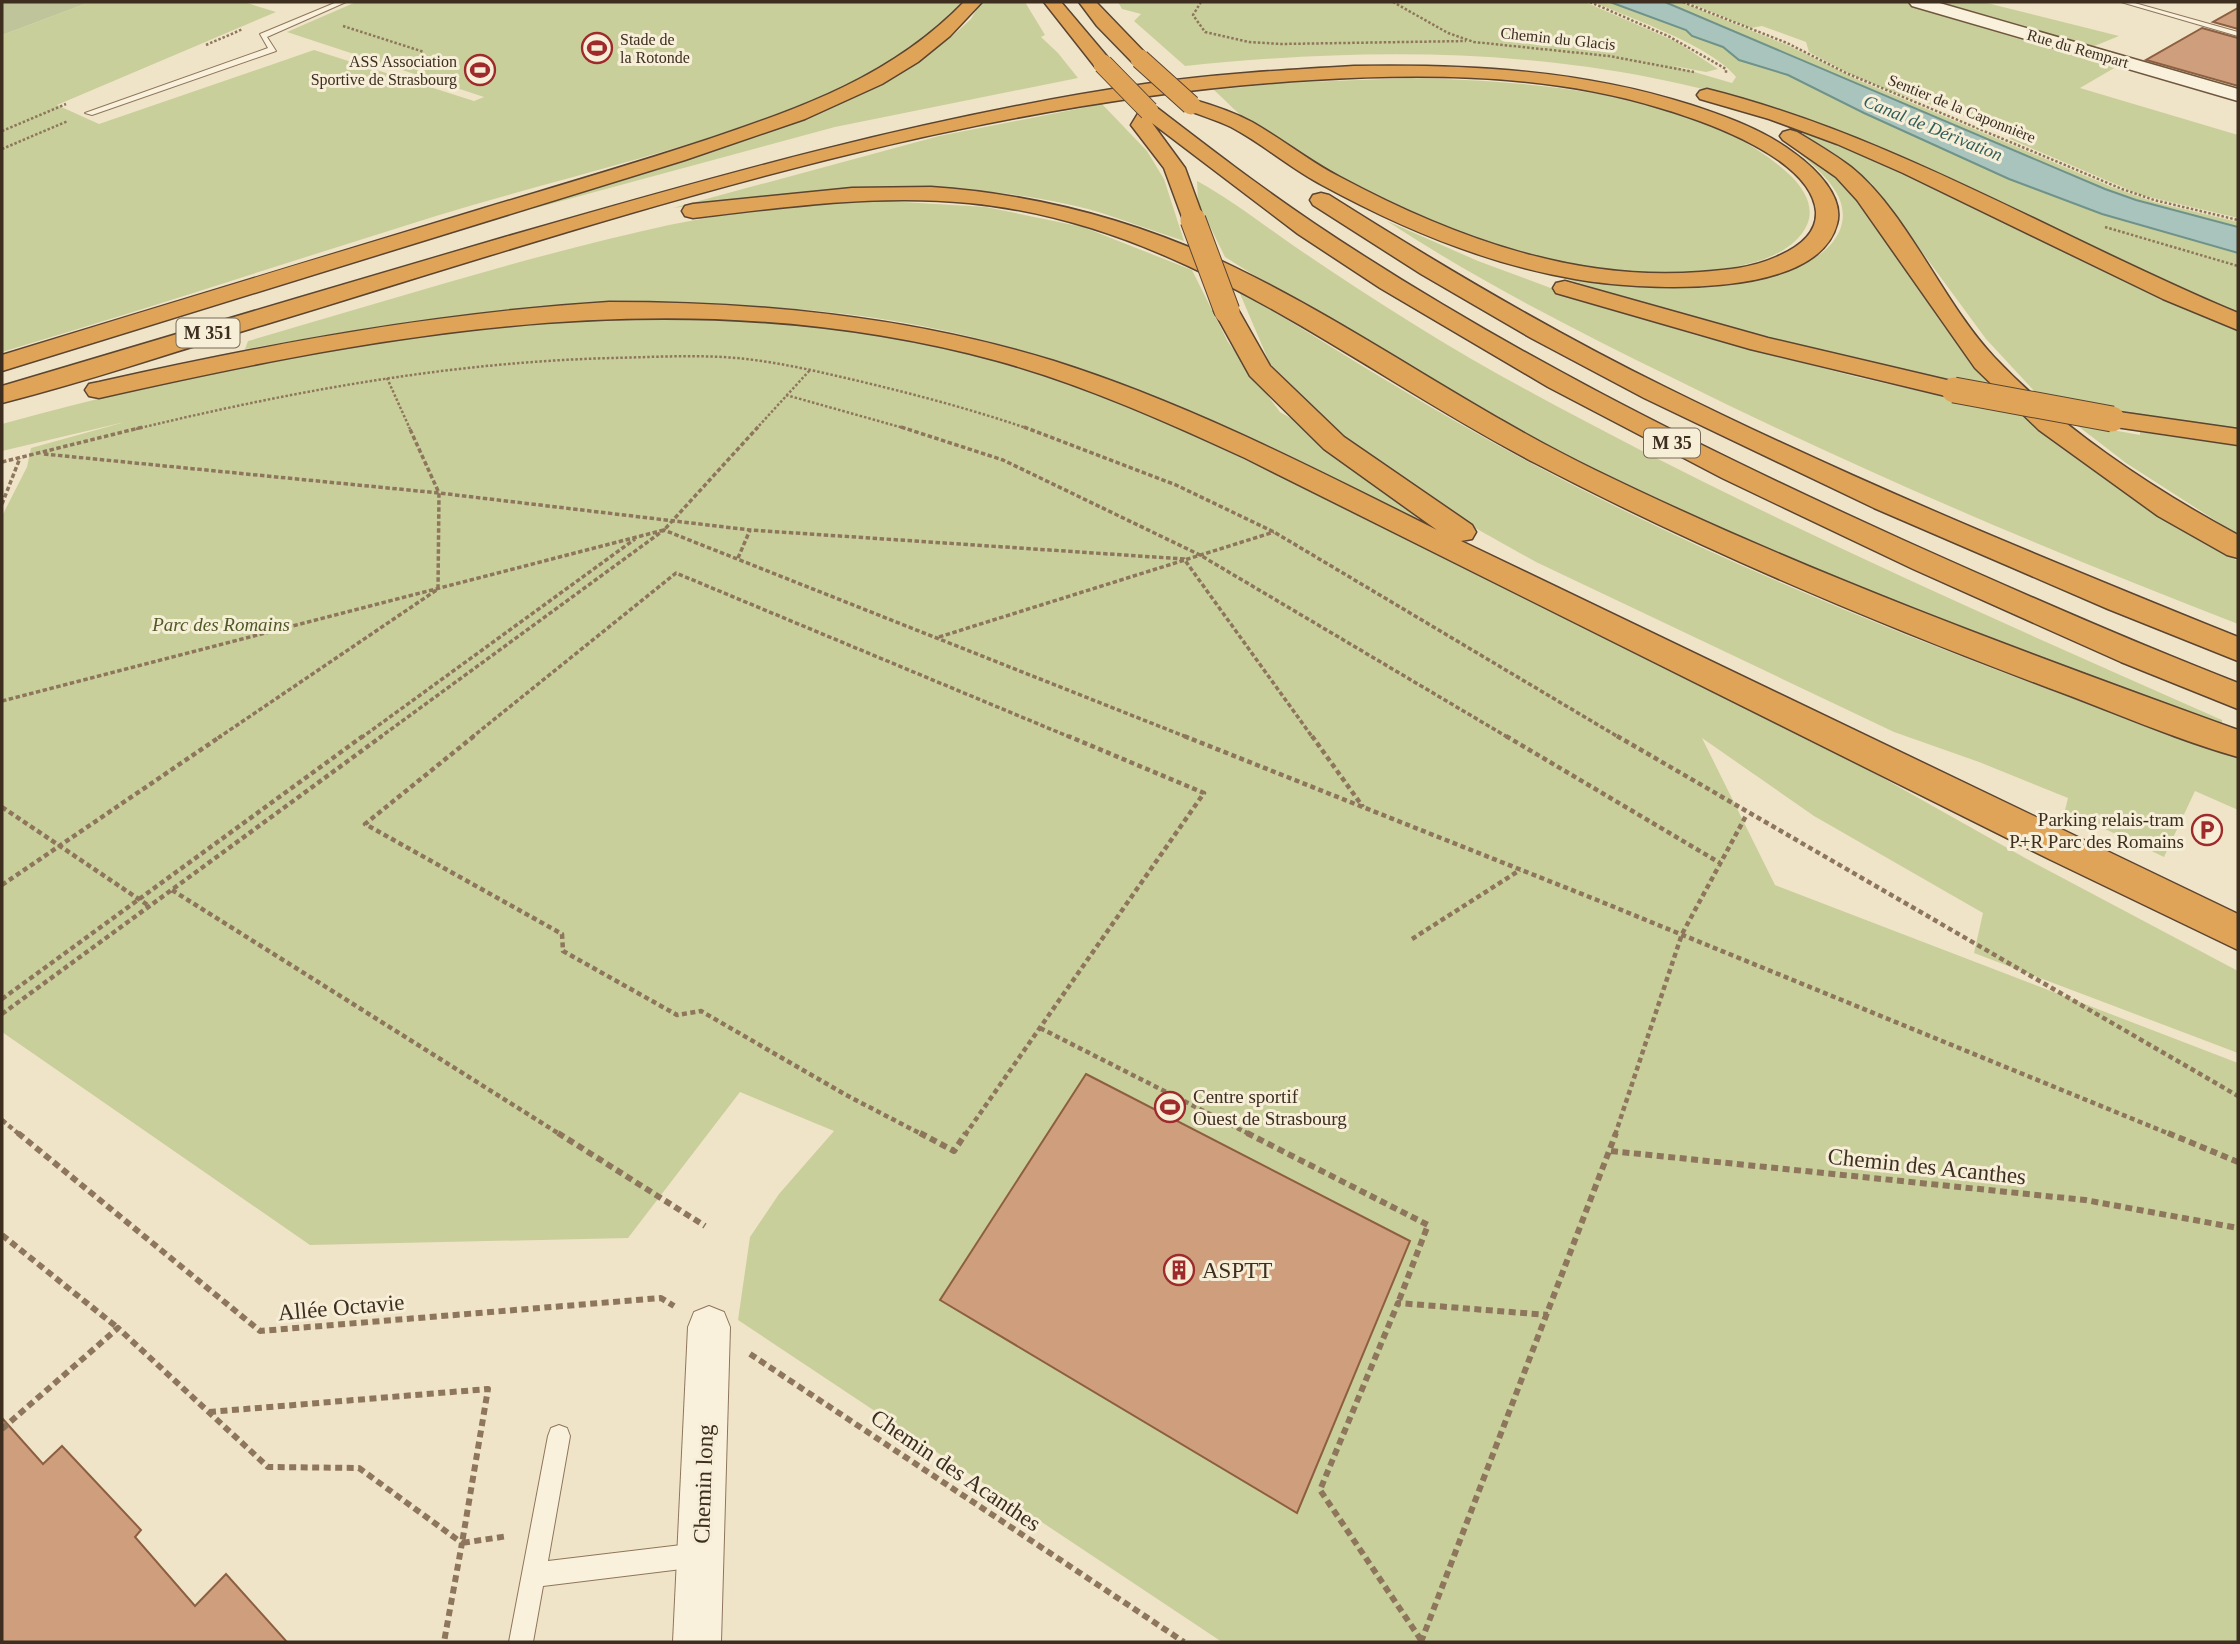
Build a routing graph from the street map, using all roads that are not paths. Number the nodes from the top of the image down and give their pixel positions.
1 (342, 2) edge
2 (973, 2) edge
3 (1052, 2) edge
4 (1087, 2) edge
5 (1917, 2) edge
6 (2124, 2) edge
7 (2238, 34) edge
8 (1644, 83) junction
9 (2238, 94) edge
10 (1191, 105) junction
11 (1149, 111) junction
12 (89, 113) road end
13 (1442, 234) junction
14 (404, 274) junction
15 (2238, 322) edge
16 (2, 363) edge
17 (2, 375) edge
18 (2, 395) edge
19 (2, 413) edge
20 (2238, 437) edge
21 (2238, 548) edge
22 (1598, 622) junction
23 (2238, 650) edge
24 (2238, 697) edge
25 (2238, 744) edge
26 (1921, 779) junction
27 (2238, 933) edge
28 (2238, 957) edge
29 (709, 1326) road end
30 (559, 1436) dead end
31 (701, 1555) junction
32 (533, 1576) junction
33 (520, 1642) edge
34 (697, 1642) edge

1 - 12 lane
2 - 16 highway
3 - 11 highway, M 35, bridge
4 - 10 highway, M 35, bridge
5 - 9 street, Rue du Rempart
6 - 7 lane
8 - 15 highway
8 - 17 highway
8 - 21 highway
10 - 13 highway
10 - 23 highway, M 35
11 - 22 highway, bridge
11 - 24 highway, M 35
13 - 14 highway
13 - 20 highway, bridge
14 - 18 highway, M 351
14 - 25 highway
19 - 22 highway
22 - 26 highway
26 - 27 highway
26 - 28 highway
29 - 31 street, Chemin long
30 - 32 lane
31 - 32 lane
31 - 34 street, Chemin long
32 - 33 lane

